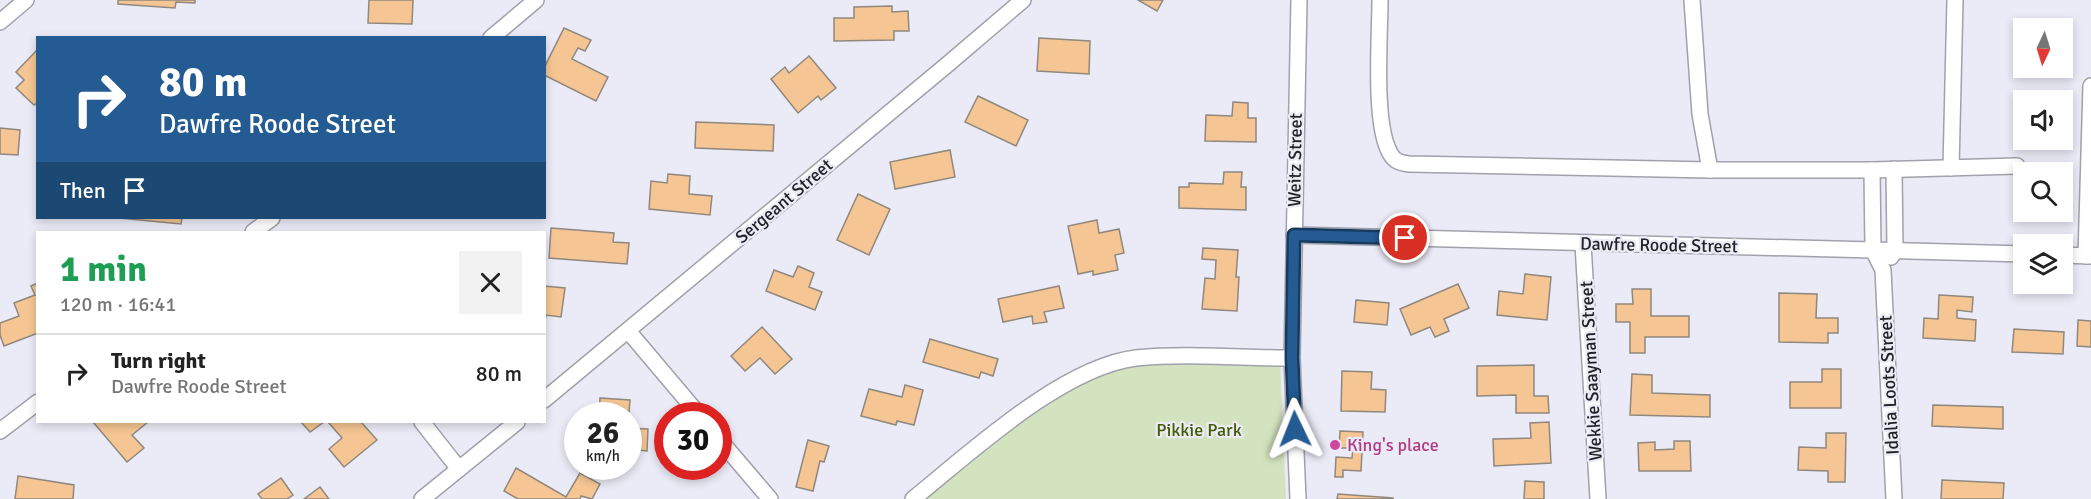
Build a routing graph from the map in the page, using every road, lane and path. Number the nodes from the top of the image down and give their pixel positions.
1 (26, 0) edge
2 (536, 0) edge
3 (1023, 0) edge
4 (1299, 0) edge
5 (1380, 0) edge
6 (1692, 0) edge
7 (1954, 0) edge
8 (0, 22) edge
9 (493, 36) edge
10 (2091, 86) edge
11 (2013, 166) edge
12 (1951, 168) junction
13 (1894, 169) junction
14 (1710, 170) junction
15 (1872, 170) junction
16 (270, 224) edge
17 (255, 231) edge
18 (1294, 235) junction
19 (1583, 244) junction
20 (1873, 250) junction
21 (1895, 250) junction
22 (2013, 254) edge
23 (2073, 255) edge
24 (2088, 256) edge
25 (1883, 270) junction
26 (629, 332) junction
27 (1292, 358) junction
28 (546, 398) edge
29 (688, 402) edge
30 (36, 404) edge
31 (423, 423) edge
32 (516, 423) edge
33 (0, 431) edge
34 (732, 454) edge
35 (459, 468) junction
36 (422, 499) edge
37 (770, 499) edge
38 (913, 499) edge
39 (1298, 499) edge
40 (1598, 499) edge
41 (1894, 499) edge

1 - 8 street
2 - 9 street
3 - 26 street, Sergeant Street
4 - 18 street, Weitz Street
5 - 14 street
6 - 14 street
7 - 12 street
10 - 24 street
11 - 12 street
12 - 13 street
13 - 15 street
13 - 21 street
14 - 15 street
15 - 20 street
16 - 17 street
18 - 19 street, Dawfre Roode Street
18 - 27 street, Weitz Street
19 - 20 street, Dawfre Roode Street
19 - 40 street, Wekkie Saayman Street
20 - 21 street, Dawfre Roode Street
20 - 25 street, Idalia Loots Street
21 - 22 street, Dawfre Roode Street
21 - 25 street
23 - 24 street
25 - 41 street, Idalia Loots Street
26 - 28 street, Sergeant Street
26 - 29 street
27 - 38 street
27 - 39 street, Weitz Street
30 - 33 street
31 - 35 street
32 - 35 street
34 - 37 street
35 - 36 street

